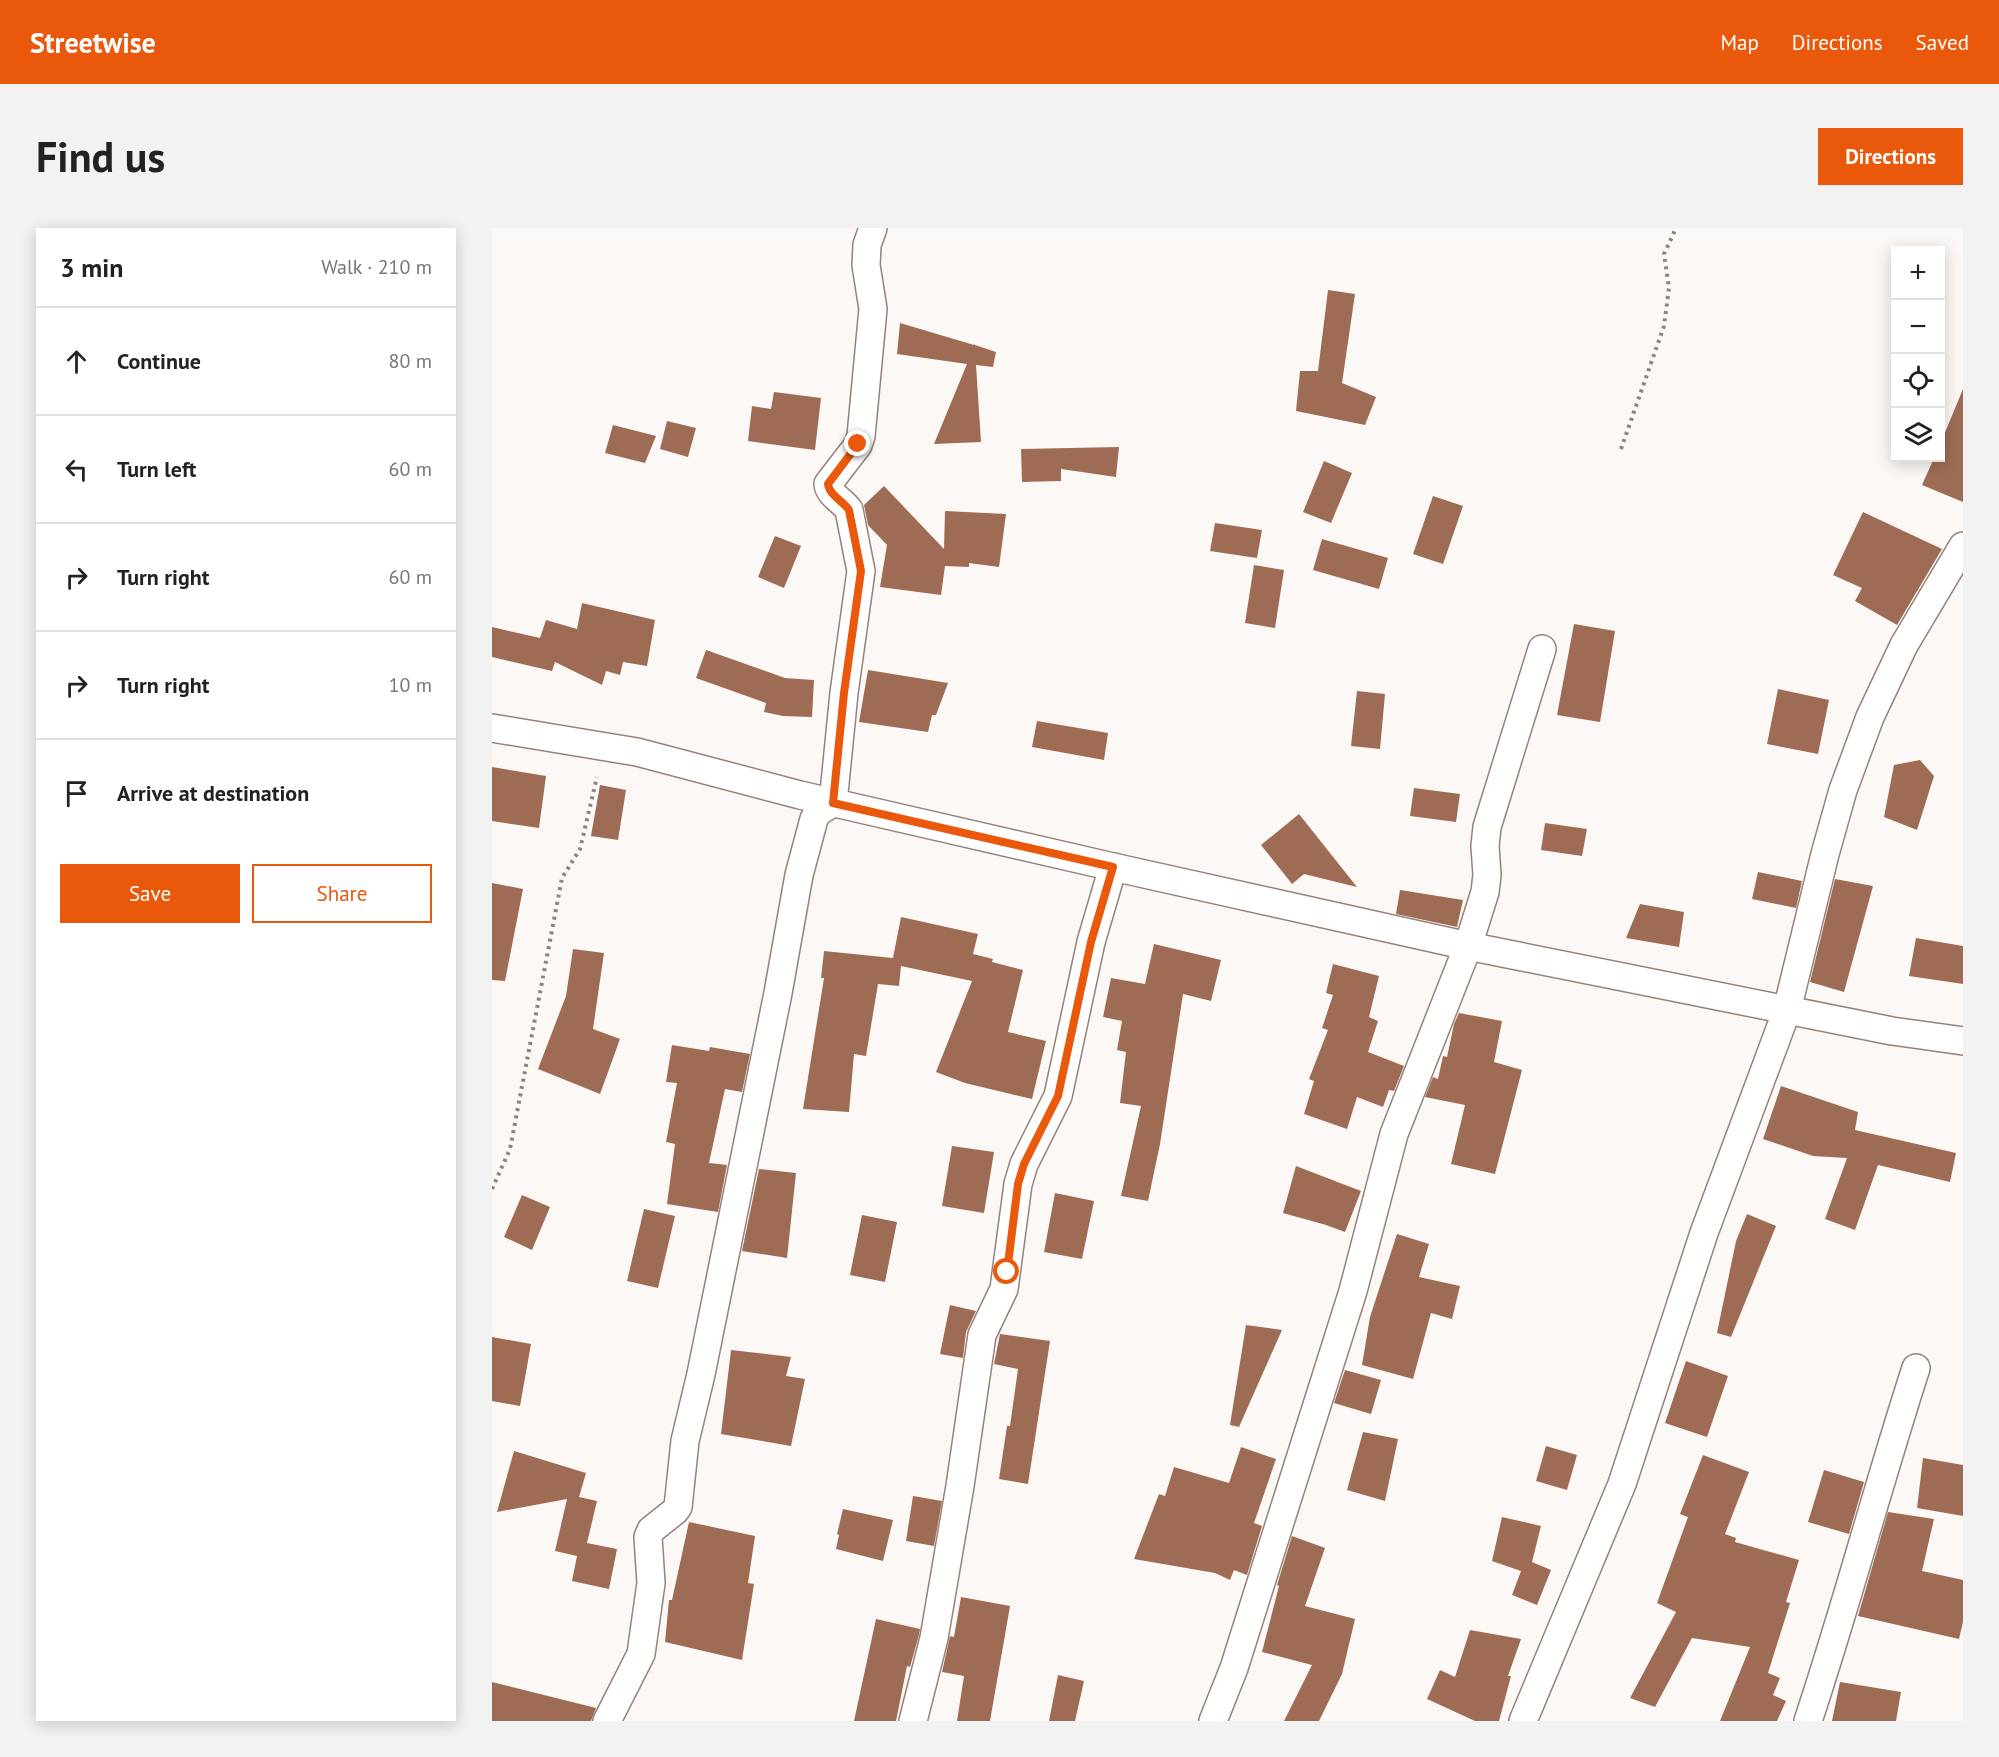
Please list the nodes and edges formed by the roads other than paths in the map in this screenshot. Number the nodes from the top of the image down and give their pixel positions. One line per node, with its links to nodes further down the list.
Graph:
1 (873, 228): 5 (street)
2 (1963, 546): 8 (street)
3 (1542, 648): 7 (street)
4 (492, 728): 5 (street)
5 (833, 803): 6 (street); 11 (street)
6 (1113, 867): 7 (street); 12 (street)
7 (1468, 946): 8 (street); 13 (street)
8 (1787, 1010): 9 (street); 14 (street)
9 (1963, 1041)
10 (1916, 1368): 15 (street)
11 (607, 1721)
12 (912, 1721)
13 (1213, 1721)
14 (1523, 1721)
15 (1808, 1721)

